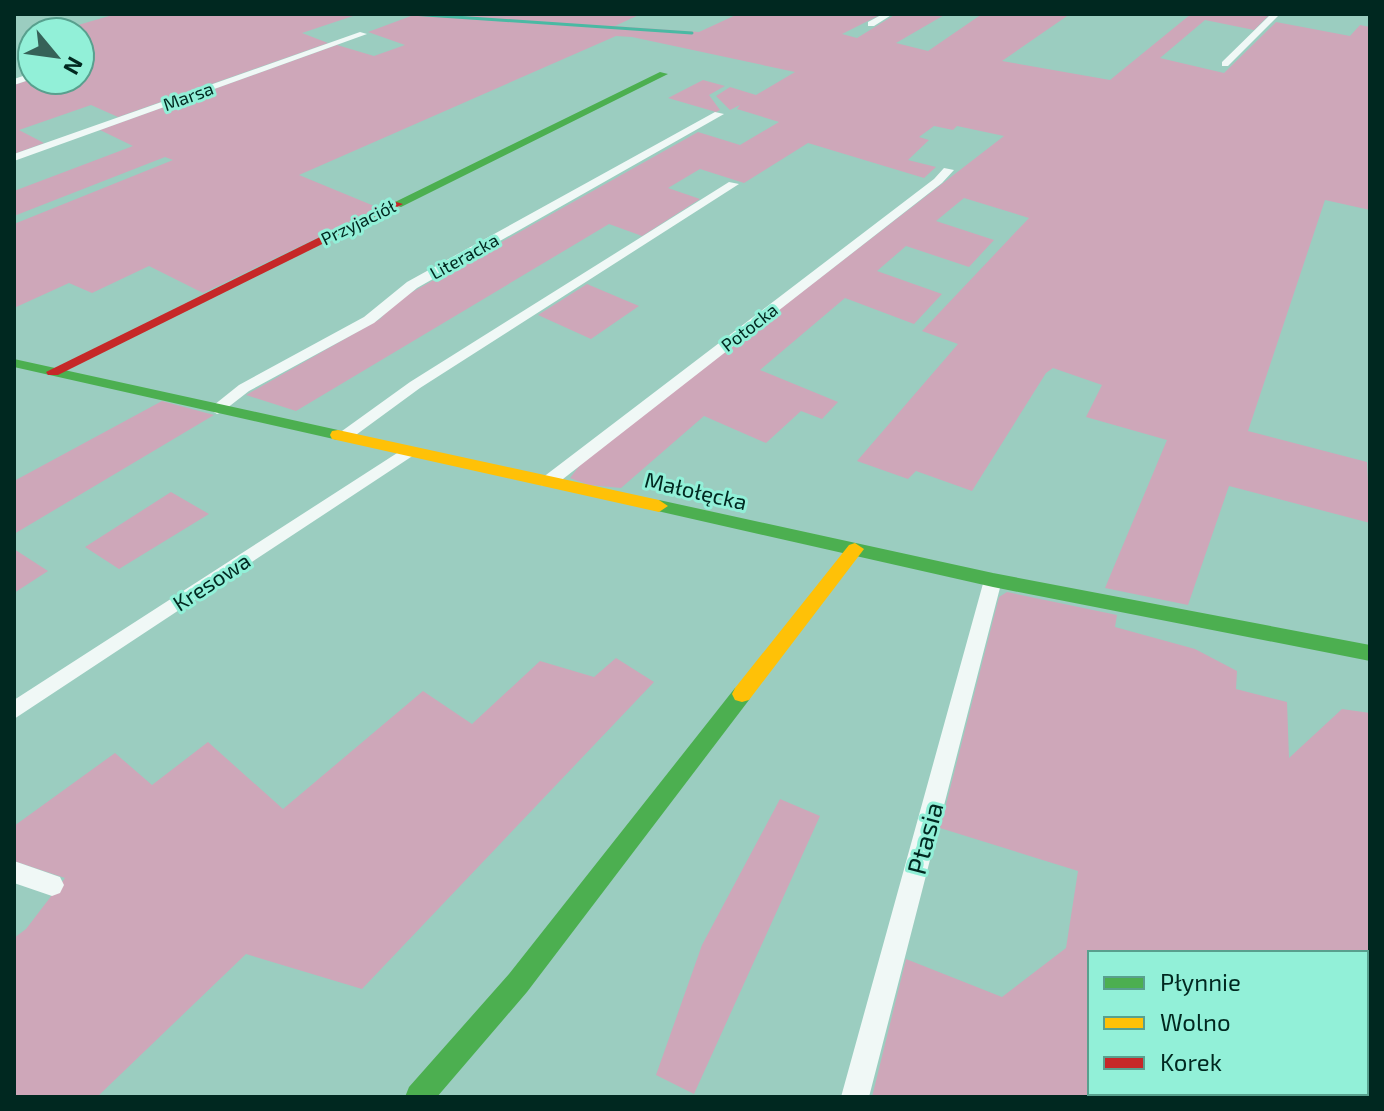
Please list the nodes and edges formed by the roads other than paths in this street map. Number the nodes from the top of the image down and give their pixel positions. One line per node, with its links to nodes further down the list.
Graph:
1 (889, 14): 3 (street)
2 (1276, 14): 5 (street)
3 (871, 24)
4 (363, 34): 8 (street, Marsa)
5 (1225, 64)
6 (663, 74): 12 (street, Przyjaciół)
7 (719, 114): 13 (street, Literacka)
8 (14, 158)
9 (948, 170): 16 (street, Potocka)
10 (733, 184): 14 (street)
11 (14, 363): 12 (street, Małołęcka)
12 (53, 372): 13 (street, Małołęcka)
13 (217, 409): 14 (street, Małołęcka)
14 (343, 436): 15 (street, Małołęcka)
15 (408, 451): 16 (street, Małołęcka); 20 (street, Kresowa)
16 (548, 482): 17 (street, Małołęcka)
17 (855, 549): 18 (street, Małołęcka); 23 (street)
18 (993, 580): 19 (street, Małołęcka); 24 (street, Ptasia)
19 (1370, 653)
20 (14, 711)
21 (14, 872): 22 (street)
22 (52, 885)
23 (419, 1097)
24 (855, 1097)

